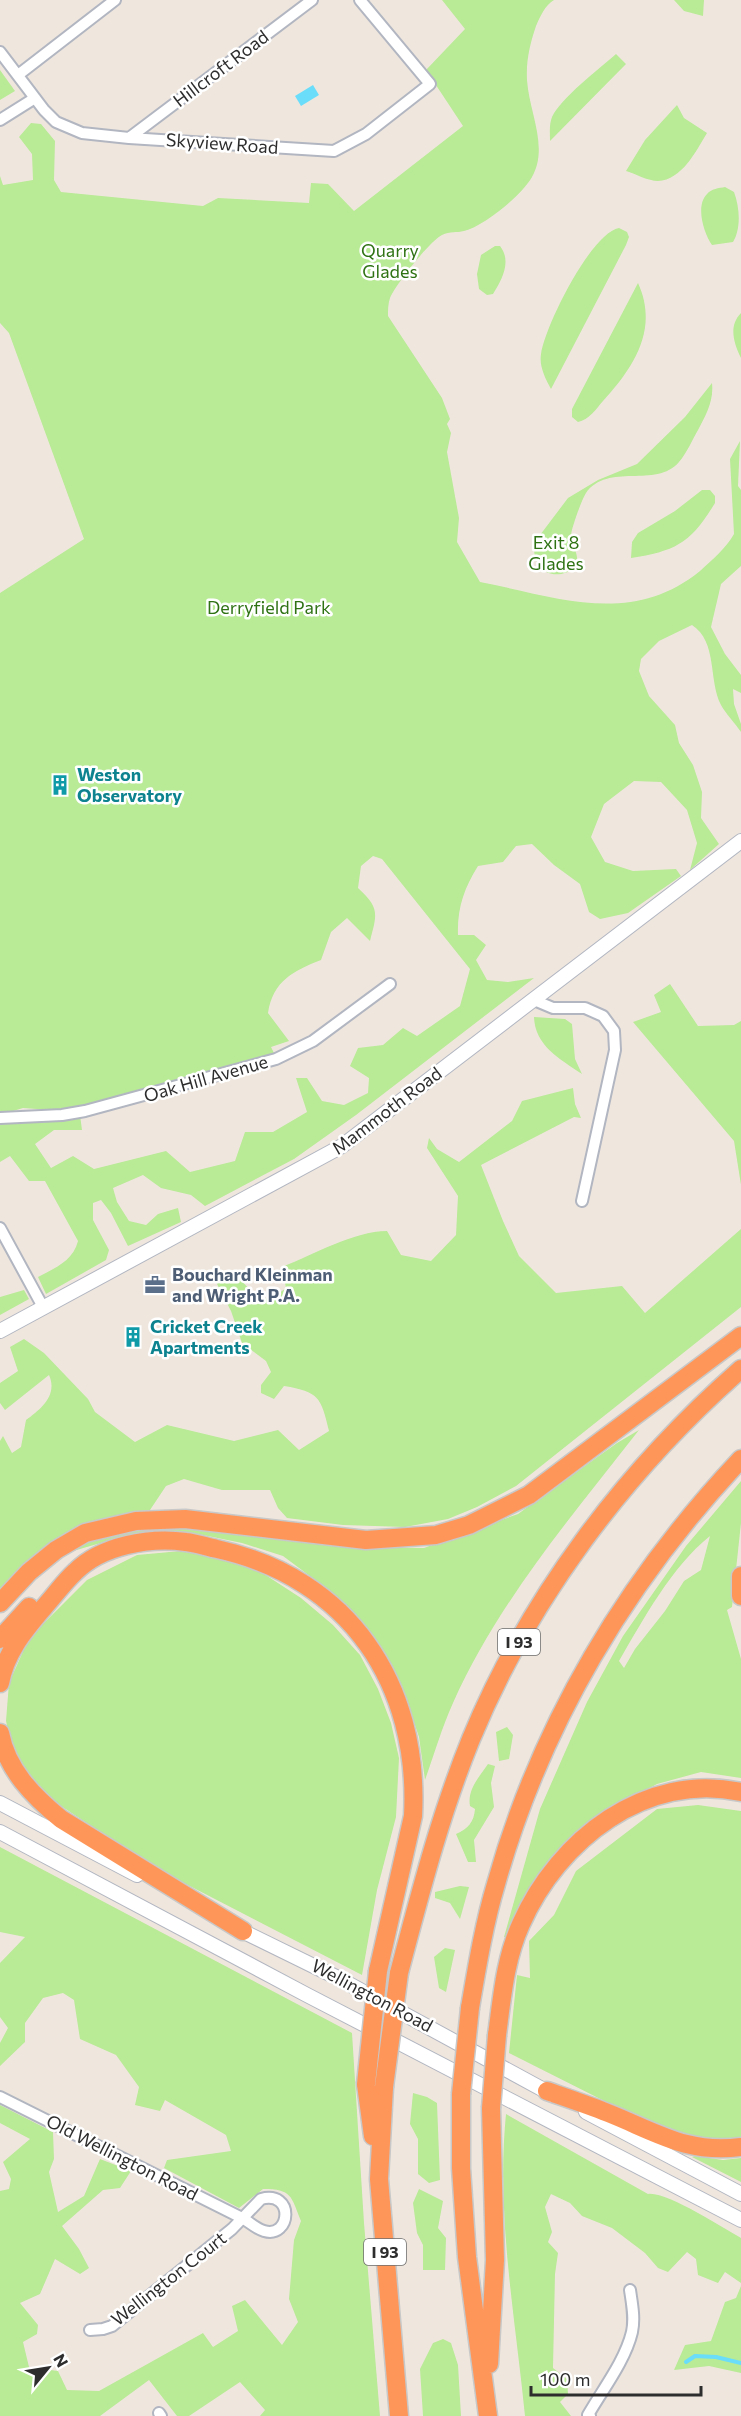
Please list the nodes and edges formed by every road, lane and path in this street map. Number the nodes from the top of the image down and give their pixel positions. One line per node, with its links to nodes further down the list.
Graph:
1 (115, 0): 5 (street)
2 (312, 0): 8 (street, Hillcroft Road)
3 (360, 0): 8 (street, Skyview Road)
4 (0, 52): 5 (street, Skyview Road)
5 (18, 75): 6 (street, Skyview Road)
6 (35, 98): 7 (street); 8 (street, Skyview Road)
7 (0, 120)
8 (129, 138)
9 (741, 841): 11 (main road, Mammoth Road)
10 (390, 984): 12 (street, Oak Hill Avenue)
11 (534, 1000): 13 (street); 15 (main road, Mammoth Road)
12 (0, 1118)
13 (582, 1201)
14 (0, 1228): 15 (street)
15 (43, 1307): 16 (main road, Mammoth Road)
16 (0, 1331)
17 (741, 1336): 23 (highway)
18 (741, 1369): 31 (highway, I 93, bridge)
19 (741, 1458): 40 (highway, bridge)
20 (76, 1570): 24 (highway); 25 (highway); 31 (highway, bridge)
21 (741, 1576): 22 (highway)
22 (741, 1596)
23 (0, 1603)
24 (0, 1638)
25 (0, 1683)
26 (0, 1733): 30 (highway)
27 (741, 1792): 40 (highway, bridge)
28 (0, 1803): 30 (main road, Wellington Road)
29 (0, 1832): 37 (main road, Wellington Road)
30 (243, 1931): 32 (main road, Wellington Road)
31 (375, 2086): 41 (highway, I 93)
32 (547, 2091): 34 (highway); 35 (main road, Wellington Road)
33 (0, 2097): 36 (street, Old Wellington Road)
34 (741, 2147)
35 (741, 2194)
36 (244, 2219): 39 (street, Wellington Court)
37 (741, 2220)
38 (630, 2290): 42 (street)
39 (90, 2330)
40 (488, 2412)
41 (399, 2416)
42 (589, 2416)

